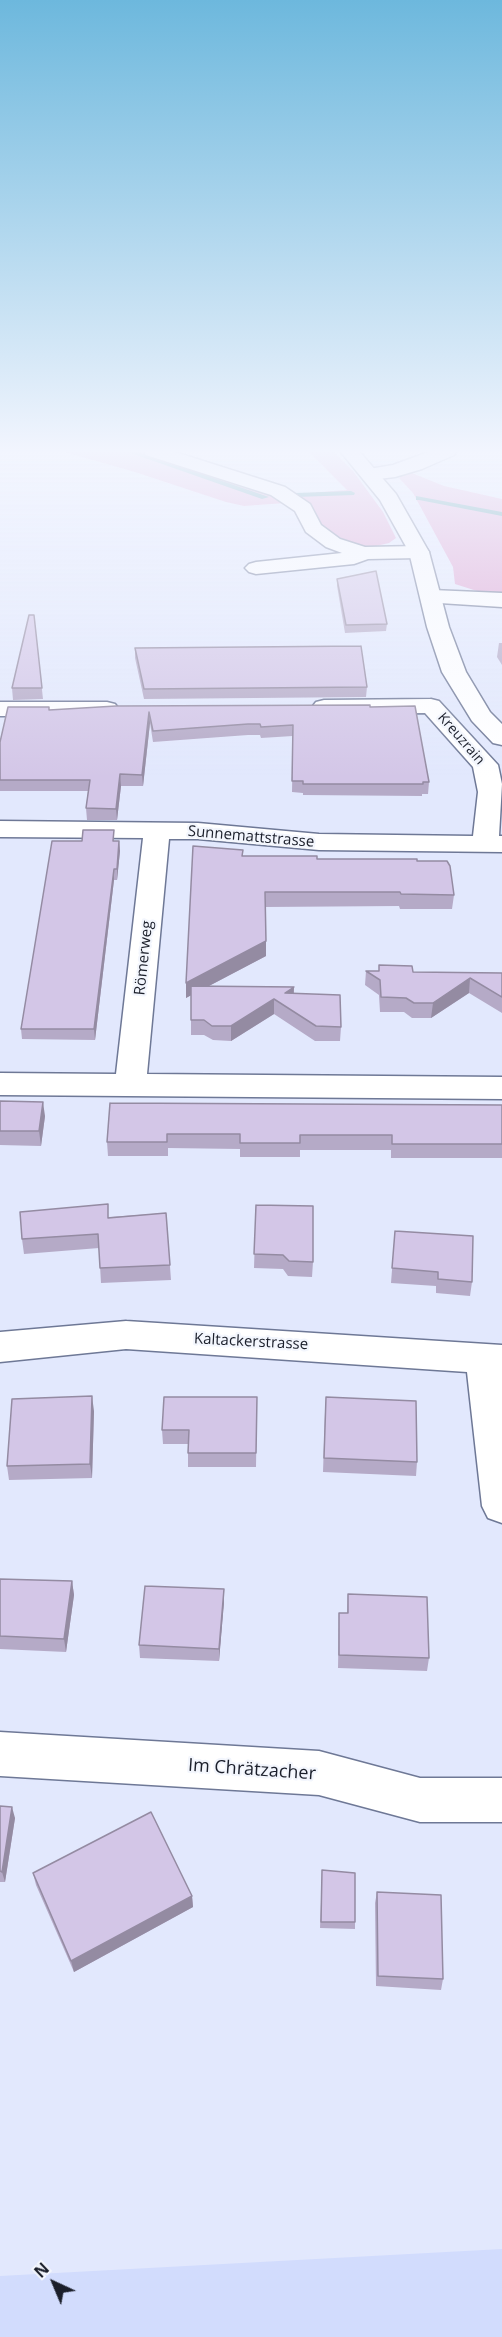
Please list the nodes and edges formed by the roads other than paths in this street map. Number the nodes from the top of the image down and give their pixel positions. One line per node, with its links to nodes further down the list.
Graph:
1 (334, 560): 3 (street)
2 (421, 560): 4 (street)
3 (256, 568)
4 (432, 597): 5 (street); 9 (street)
5 (502, 600)
6 (301, 707): 12 (street, Kreuzrain)
7 (134, 708): 8 (street)
8 (0, 709)
9 (502, 738)
10 (0, 829): 11 (street, Sunnemattstrasse)
11 (157, 831): 12 (street, Sunnemattstrasse); 14 (street, Römerweg)
12 (494, 844)
13 (0, 1084): 14 (street)
14 (130, 1085): 15 (street)
15 (502, 1088)
16 (0, 1347): 17 (street, Kaltackerstrasse)
17 (493, 1359): 18 (street)
18 (502, 1506)
19 (0, 1754): 20 (street, Im Chrätzacher)
20 (502, 1800)

